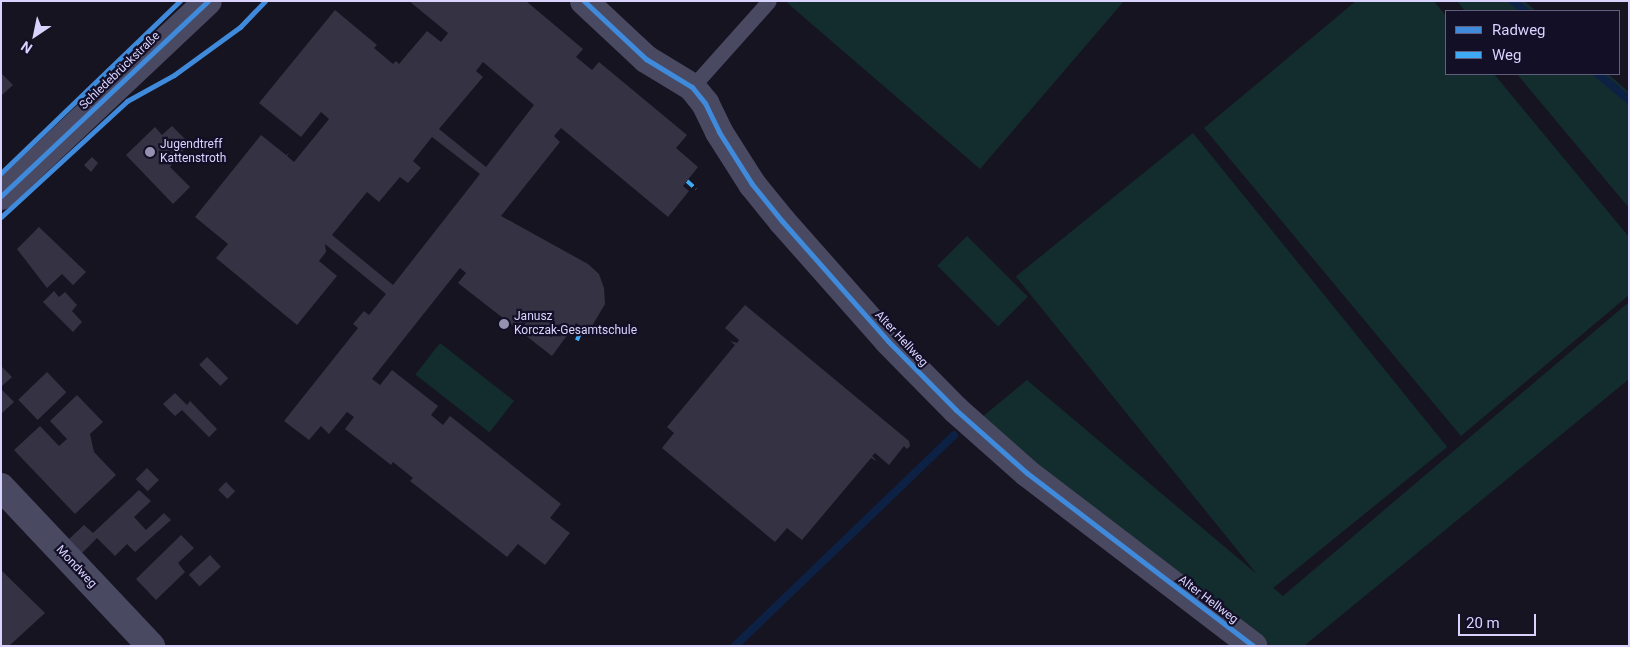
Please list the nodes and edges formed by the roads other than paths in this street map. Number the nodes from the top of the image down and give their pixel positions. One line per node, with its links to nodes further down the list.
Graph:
1 (208, 1): 5 (street, Schledebrückstraße)
2 (584, 1): 4 (street, Alter Hellweg)
3 (769, 1): 4 (lane)
4 (692, 87): 7 (street, Alter Hellweg)
5 (1, 196)
6 (1, 488): 8 (street, Mondweg)
7 (1247, 644)
8 (151, 646)

